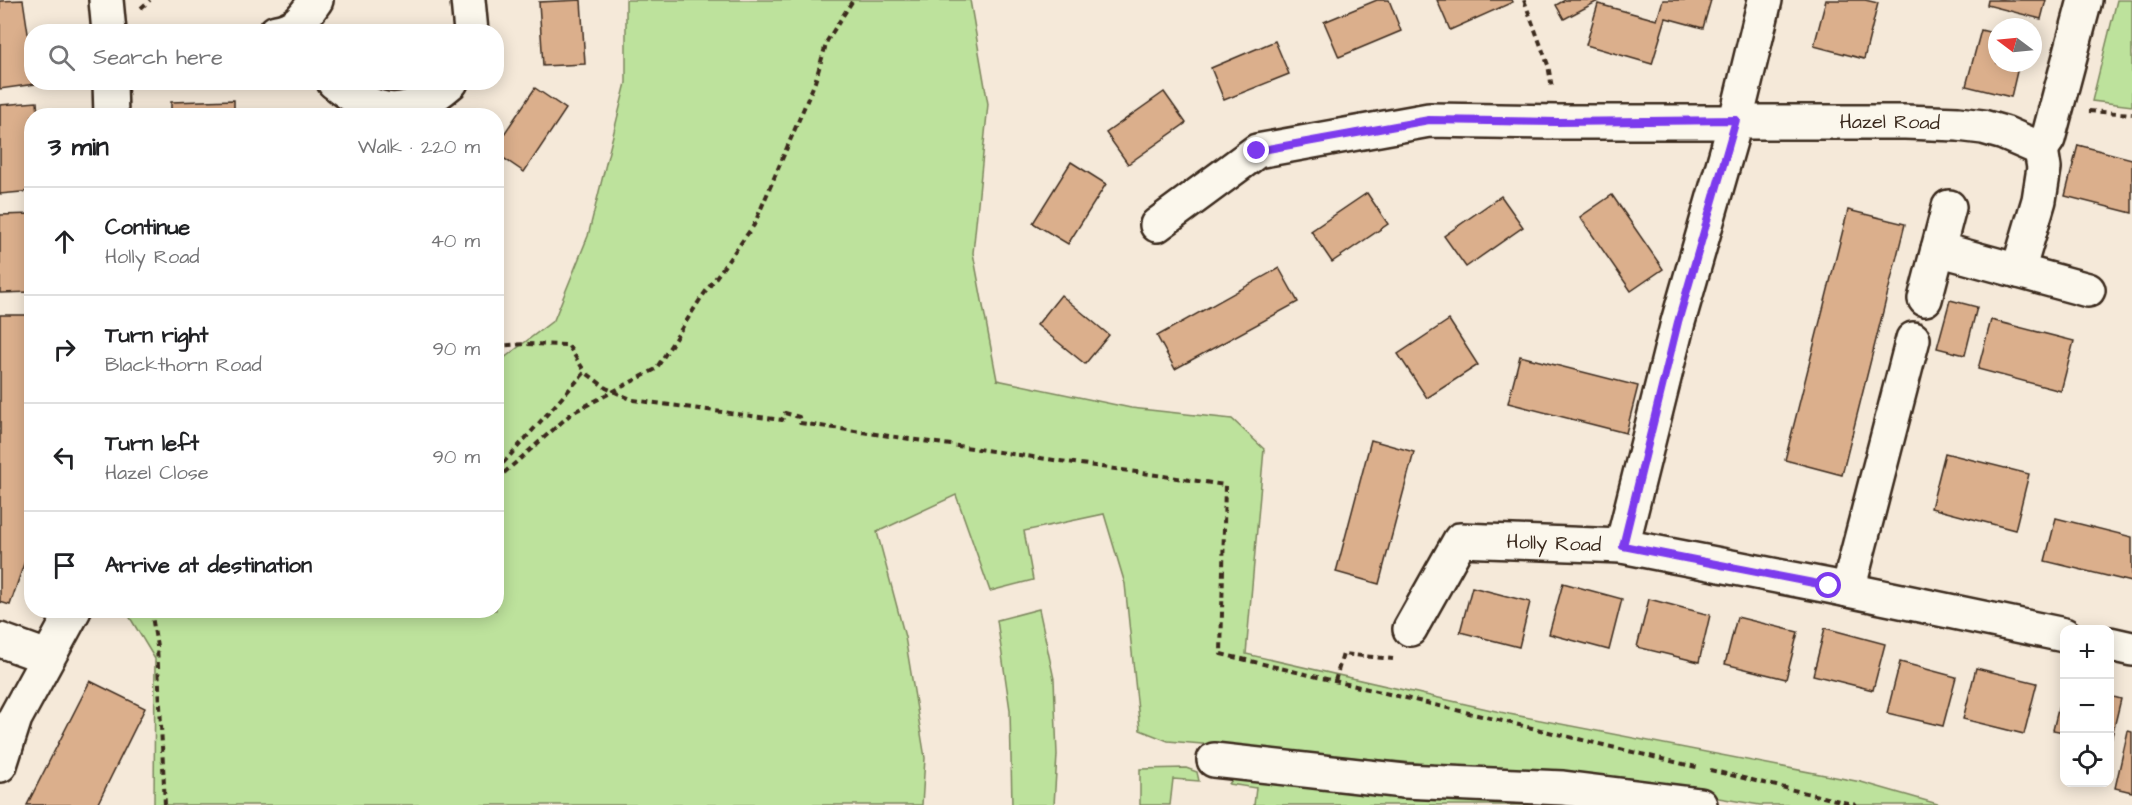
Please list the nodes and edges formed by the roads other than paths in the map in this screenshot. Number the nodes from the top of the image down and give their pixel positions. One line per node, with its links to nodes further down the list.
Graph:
1 (106, 0): 6 (street)
2 (316, 0): 7 (street)
3 (468, 0): 8 (street)
4 (1765, 0): 15 (street)
5 (2085, 0): 16 (street)
6 (109, 24)
7 (294, 24)
8 (470, 24)
9 (110, 90): 12 (street)
10 (344, 90): 13 (street)
11 (442, 90): 14 (street)
12 (111, 108)
13 (379, 108)
14 (410, 108)
15 (1736, 120): 16 (street, Hazel Road); 18 (street, Hazel Road); 24 (street)
16 (2041, 149): 20 (street)
17 (1949, 207): 19 (street)
18 (1156, 225)
19 (1938, 249): 20 (street); 22 (street)
20 (2018, 271): 21 (street)
21 (2088, 290)
22 (1925, 299)
23 (1913, 339): 25 (street)
24 (1623, 546): 25 (street, Holly Road); 27 (street, Holly Road)
25 (1848, 590): 28 (street, Holly Road)
26 (70, 618): 32 (street)
27 (1410, 628)
28 (2060, 634)
29 (0, 640): 32 (street)
30 (2114, 646): 31 (street)
31 (2132, 649)
32 (48, 657): 34 (street)
33 (1214, 760): 35 (street)
34 (0, 765)
35 (1700, 805)

